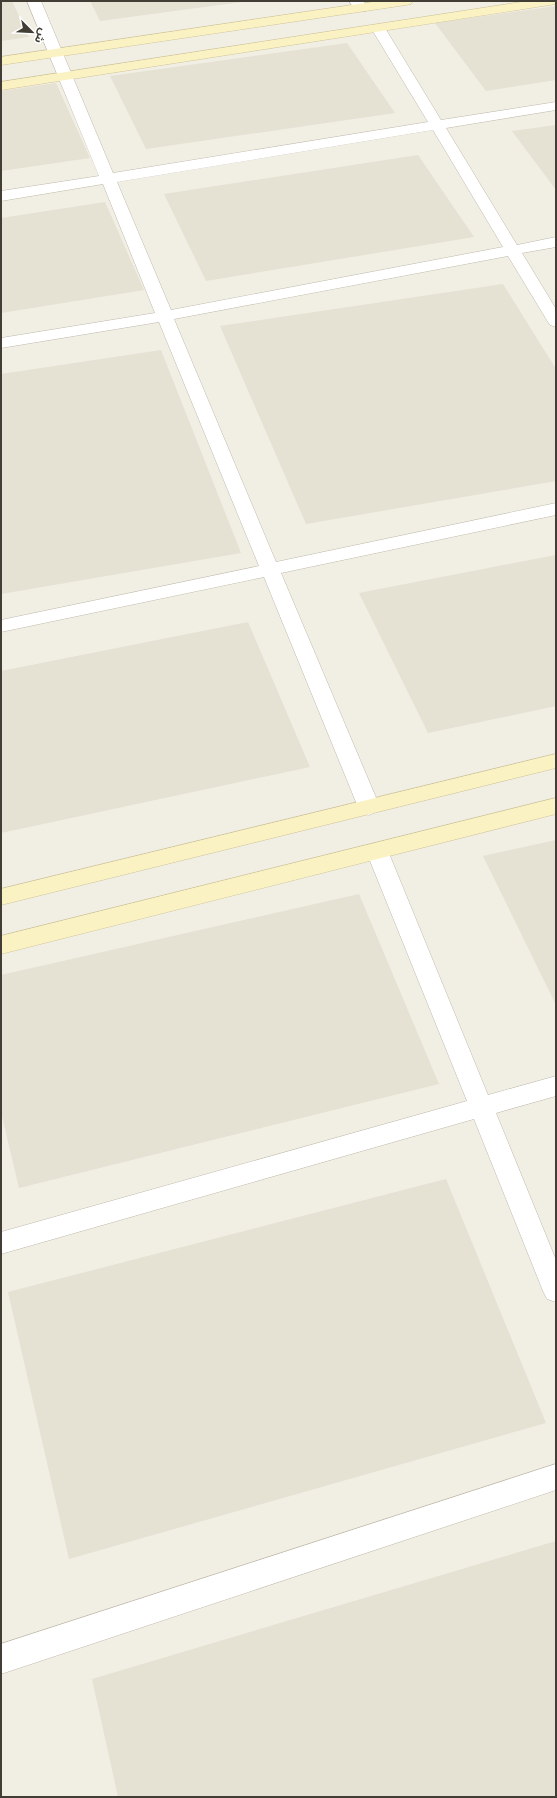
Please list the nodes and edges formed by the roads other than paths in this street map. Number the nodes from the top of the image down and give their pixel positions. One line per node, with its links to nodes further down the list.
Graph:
1 (34, 1): 6 (street)
2 (406, 1): 4 (main road)
3 (554, 1): 5 (main road)
4 (359, 4): 6 (main road)
5 (378, 28): 8 (main road); 11 (street)
6 (55, 53): 7 (main road); 8 (street)
7 (1, 61)
8 (65, 76): 9 (main road); 12 (street)
9 (1, 86)
10 (556, 106): 11 (street)
11 (437, 125): 12 (street); 15 (street)
12 (108, 178): 13 (street); 16 (street)
13 (1, 196)
14 (556, 242): 15 (street)
15 (512, 250): 16 (street); 17 (street)
16 (165, 316): 18 (street); 20 (street)
17 (556, 322)
18 (1, 343)
19 (556, 509): 20 (street)
20 (271, 570): 21 (street); 24 (street)
21 (1, 626)
22 (556, 762): 24 (main road)
23 (556, 806): 25 (main road)
24 (369, 807): 26 (main road)
25 (377, 851): 27 (main road); 29 (street)
26 (1, 896)
27 (1, 945)
28 (556, 1086): 29 (street)
29 (481, 1107): 30 (street); 31 (street)
30 (1, 1243)
31 (556, 1291)
32 (556, 1477): 33 (street)
33 (1, 1659)

